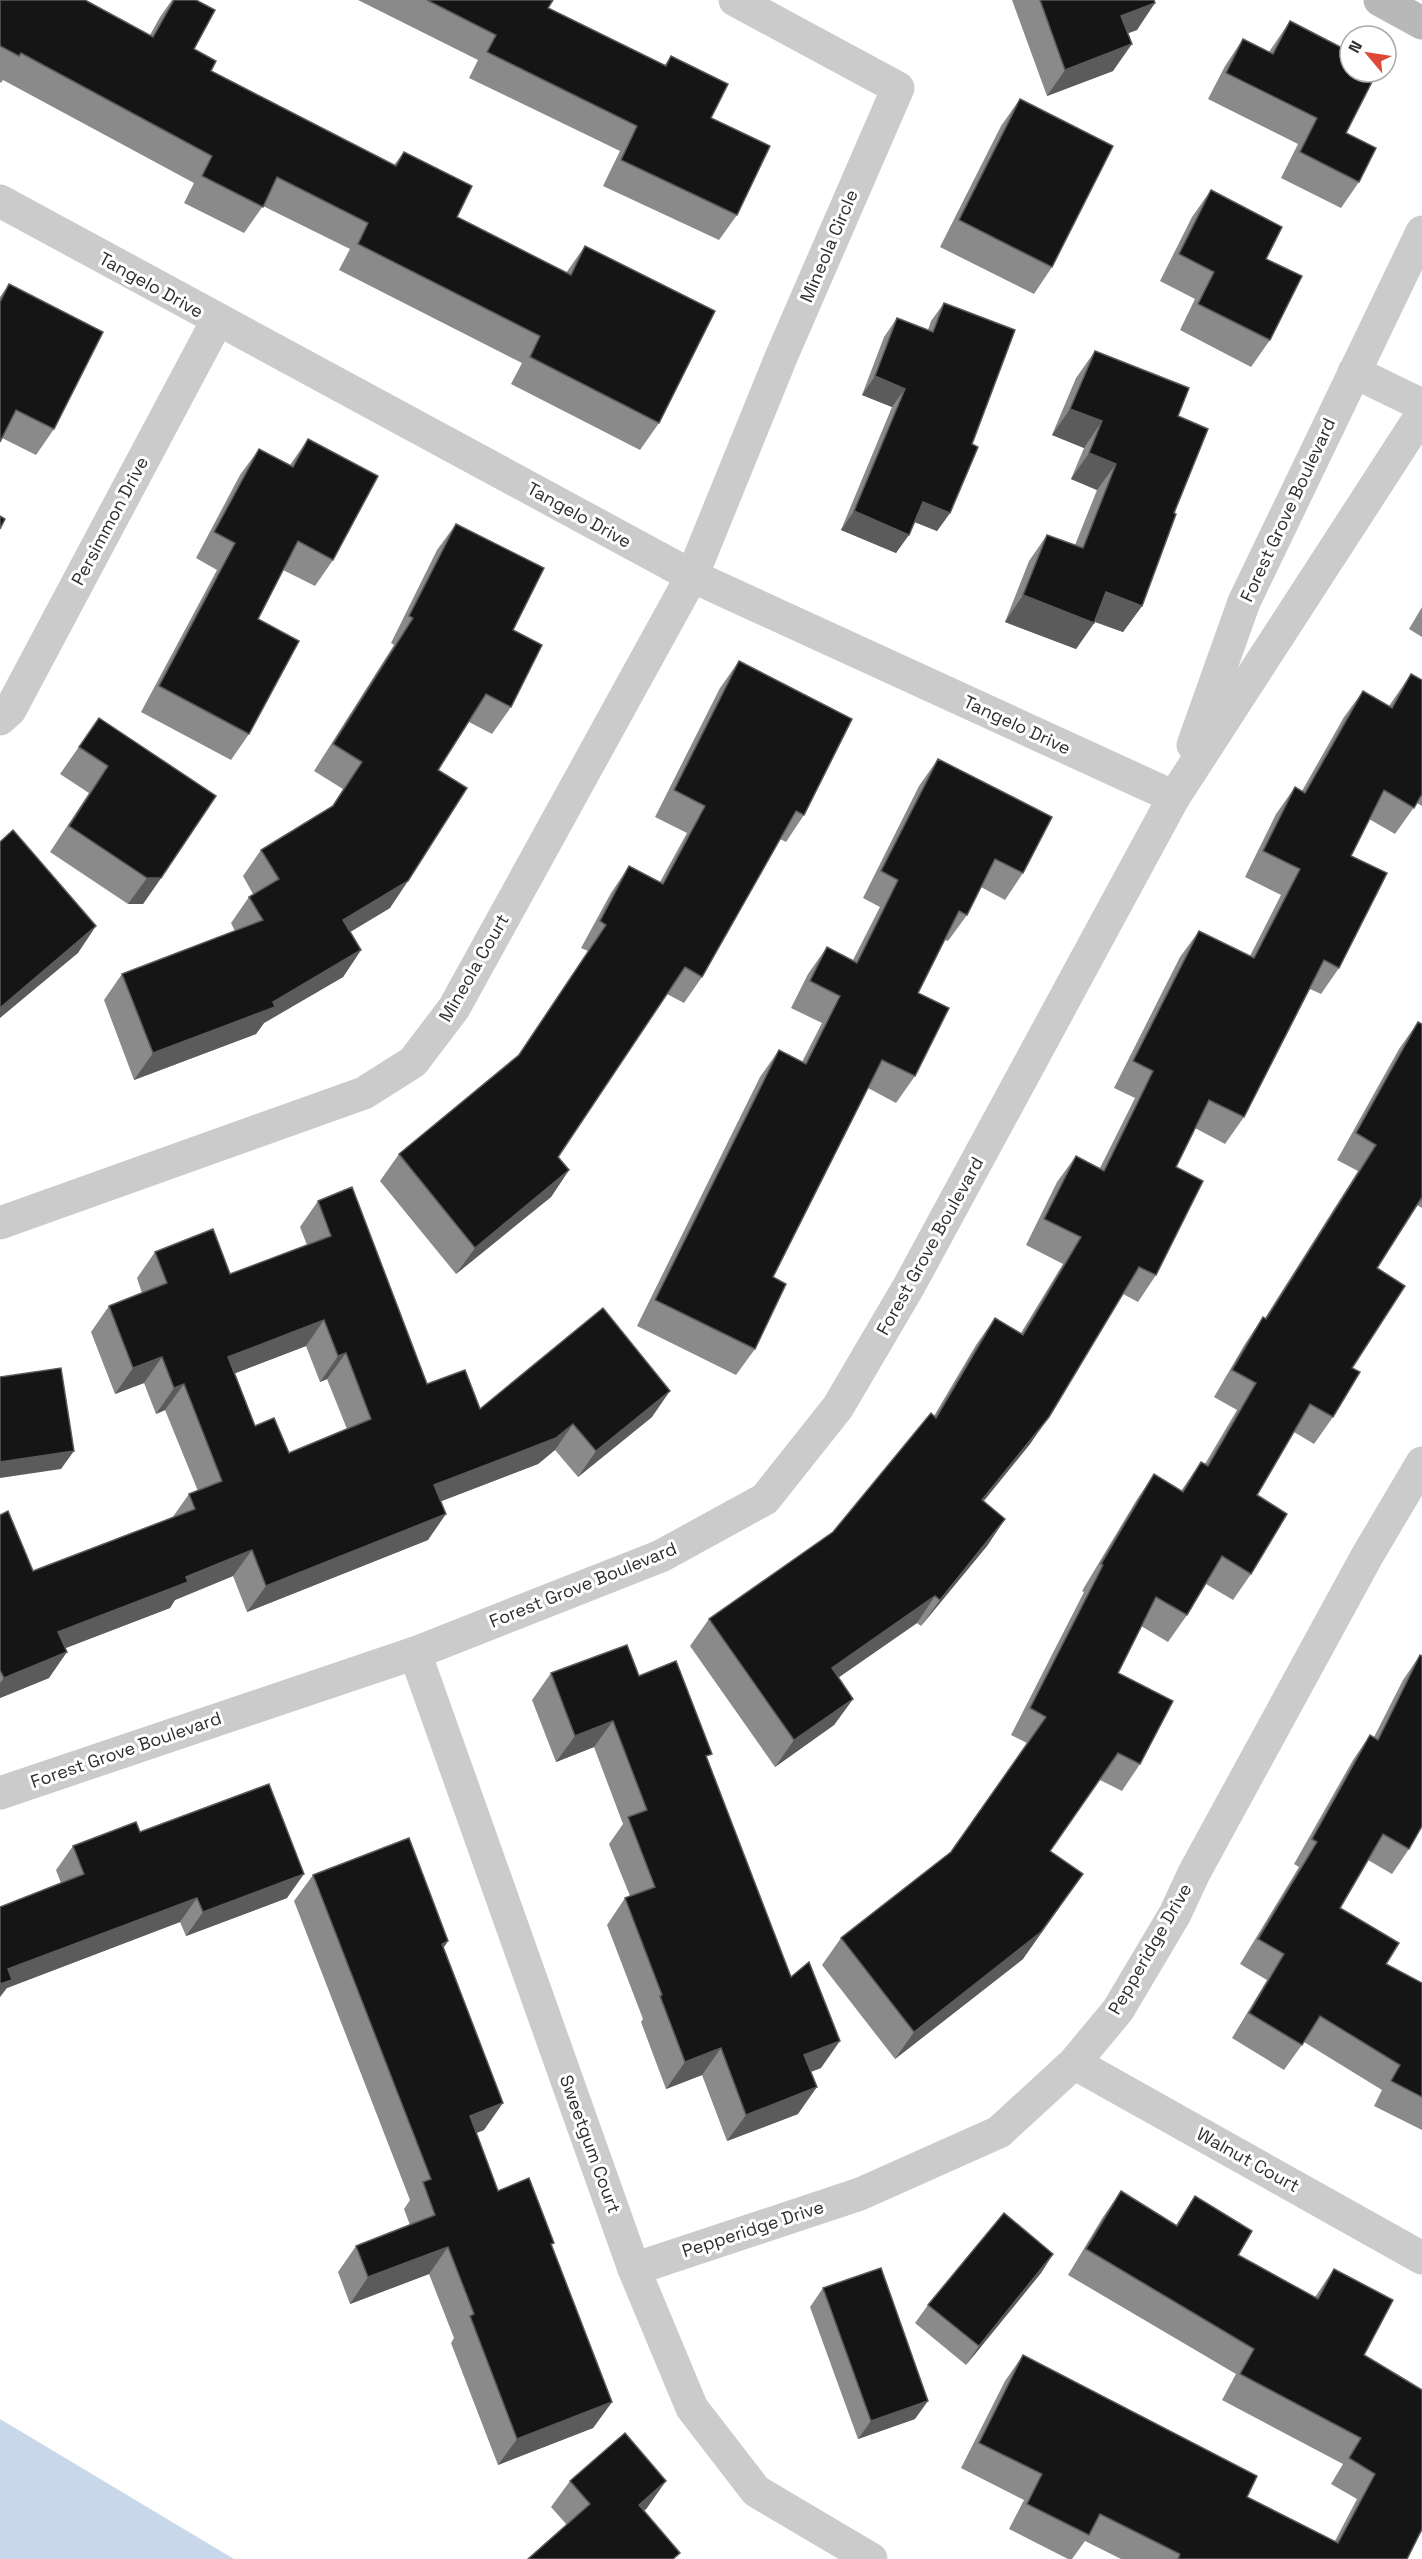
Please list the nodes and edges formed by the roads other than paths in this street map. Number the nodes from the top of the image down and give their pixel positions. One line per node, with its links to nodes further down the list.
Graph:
1 (735, 0): 10 (street, Mineola Circle)
2 (1380, 0): 3 (main road)
3 (1422, 23)
4 (0, 201): 6 (street, Tangelo Drive)
5 (1422, 232): 7 (street, Forest Grove Boulevard)
6 (217, 321): 10 (street, Tangelo Drive); 11 (street, Persimmon Drive)
7 (1354, 372): 8 (street); 12 (street, Forest Grove Boulevard)
8 (1422, 405)
9 (1422, 414): 12 (street, Forest Grove Boulevard)
10 (692, 576): 12 (street, Tangelo Drive); 13 (street, Mineola Court)
11 (0, 719)
12 (1174, 797): 15 (street, Forest Grove Boulevard)
13 (0, 1223)
14 (1422, 1463): 17 (street, Pepperidge Drive)
15 (415, 1653): 16 (street, Forest Grove Boulevard); 19 (street, Sweetgum Court)
16 (0, 1793)
17 (1074, 2063): 18 (street, Walnut Court); 19 (street, Pepperidge Drive)
18 (1422, 2258)
19 (634, 2269): 20 (street, Sweetgum Court)
20 (871, 2559)

